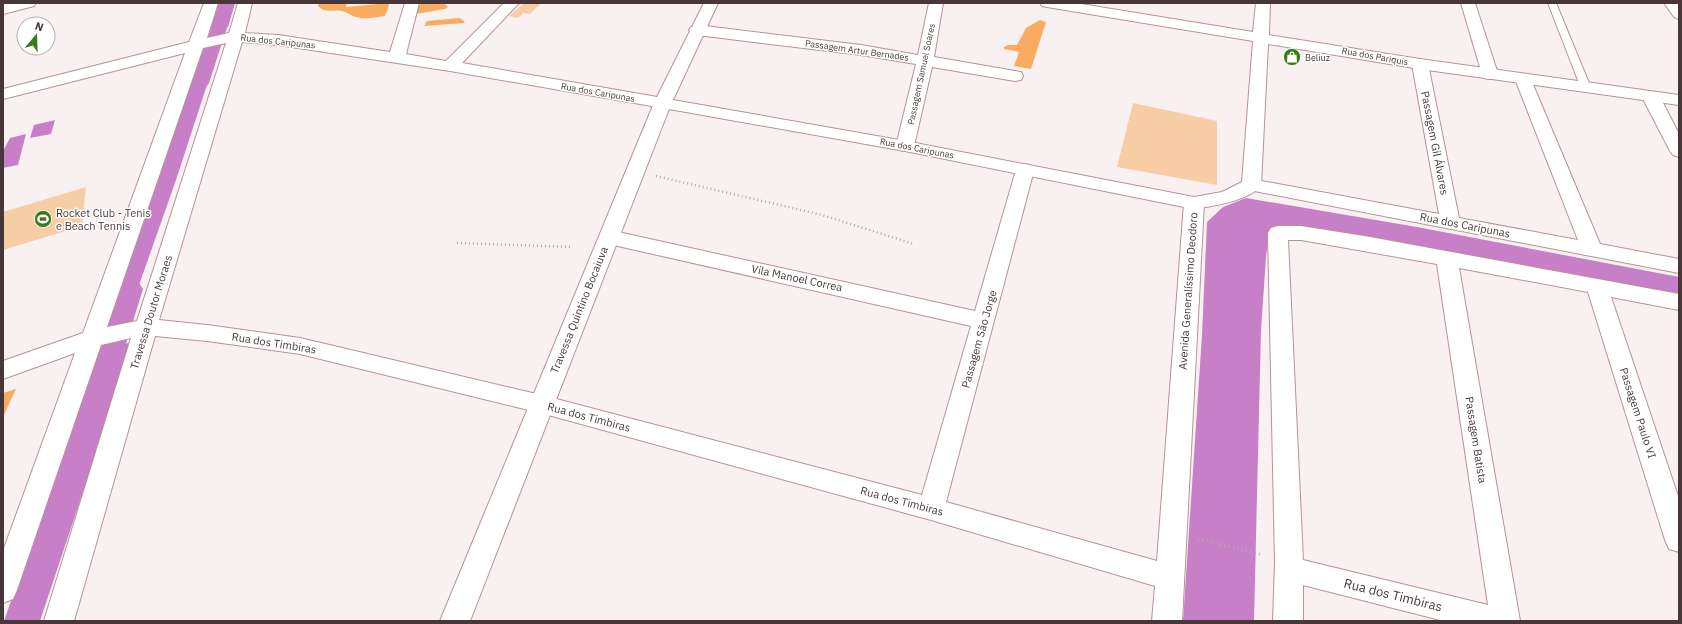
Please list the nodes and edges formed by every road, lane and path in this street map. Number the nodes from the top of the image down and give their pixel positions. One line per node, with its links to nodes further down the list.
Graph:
1 (29, 3): 13 (street)
2 (211, 3): 18 (street)
3 (245, 3): 16 (street, Travessa Doutor Moraes)
4 (412, 3): 19 (street)
5 (512, 3): 22 (street)
6 (711, 3): 15 (street, Travessa Quintino Bocaiuva)
7 (936, 3): 20 (street, Passagem Samuel Soares)
8 (1047, 3): 17 (street, Rua dos Pariquis)
9 (1263, 3): 17 (street)
10 (1468, 3): 23 (street)
11 (1552, 3): 26 (lane)
12 (1671, 3): 14 (street)
13 (3, 9)
14 (1679, 14)
15 (697, 30): 20 (street, Passagem Artur Bernades); 30 (street, Travessa Quintino Bocaiuva)
16 (236, 37): 18 (street, Rua dos Caripunas); 19 (street, Rua dos Caripunas); 48 (street, Travessa Doutor Moraes)
17 (1259, 37): 21 (street, Rua dos Pariquis); 35 (street)
18 (195, 46): 27 (street, Rua dos Caripunas); 49 (street)
19 (397, 57): 22 (street, Rua dos Caripunas)
20 (925, 60): 24 (street, Passagem Artur Bernades); 31 (street, Passagem Samuel Soares)
21 (1420, 64): 23 (street, Rua dos Pariquis); 37 (street, Passagem Gil Álvares)
22 (450, 66): 30 (street, Rua dos Caripunas)
23 (1490, 74): 25 (street, Rua dos Pariquis)
24 (1015, 76)
25 (1523, 79): 26 (street, Rua dos Pariquis); 42 (street)
26 (1586, 88): 28 (street, Rua dos Pariquis)
27 (3, 94)
28 (1651, 97): 29 (street, Rua dos Pariquis); 32 (street)
29 (1679, 100)
30 (663, 103): 31 (street, Rua dos Caripunas); 34 (street, Travessa Quintino Bocaiuva)
31 (905, 146): 33 (street, Rua dos Caripunas)
32 (1679, 151)
33 (1025, 170): 36 (street, Rua dos Caripunas); 47 (street, Passagem São Jorge)
34 (636, 171): 38 (street, Travessa Quintino Bocaiuva); 40 (path)
35 (1251, 185): 36 (street, Avenida Generalíssimo Deodoro); 37 (street, Rua dos Caripunas)
36 (1194, 203): 53 (street, Avenida Generalíssimo Deodoro)
37 (1450, 222): 42 (street, Rua dos Caripunas)
38 (609, 237): 47 (street, Vila Manoel Correa); 51 (street, Travessa Quintino Bocaiuva)
39 (457, 243): 41 (path)
40 (914, 244)
41 (573, 247)
42 (1592, 249): 44 (street, Rua dos Caripunas)
43 (1447, 258): 45 (street); 55 (street); 63 (street, Passagem Batista)
44 (1679, 266)
45 (1597, 286): 46 (street); 54 (street, Passagem Paulo VI)
46 (1679, 302)
47 (984, 321): 52 (street, Passagem São Jorge)
48 (146, 327): 49 (street, Rua dos Timbiras); 51 (street, Rua dos Timbiras); 58 (street, Travessa Doutor Moraes)
49 (91, 339): 50 (street, Rua dos Timbiras); 57 (street)
50 (3, 370)
51 (540, 404): 52 (street, Rua dos Timbiras); 59 (street, Travessa Quintino Bocaiuva)
52 (931, 509): 56 (street, Rua dos Timbiras)
53 (1173, 533): 55 (path); 56 (street, Avenida Generalíssimo Deodoro)
54 (1679, 540)
55 (1288, 565): 61 (street); 62 (street, Rua dos Timbiras)
56 (1170, 578): 60 (street, Avenida Generalíssimo Deodoro)
57 (3, 590)
58 (59, 621)
59 (455, 621)
60 (1166, 621)
61 (1288, 621)
62 (1498, 621)
63 (1505, 621)

